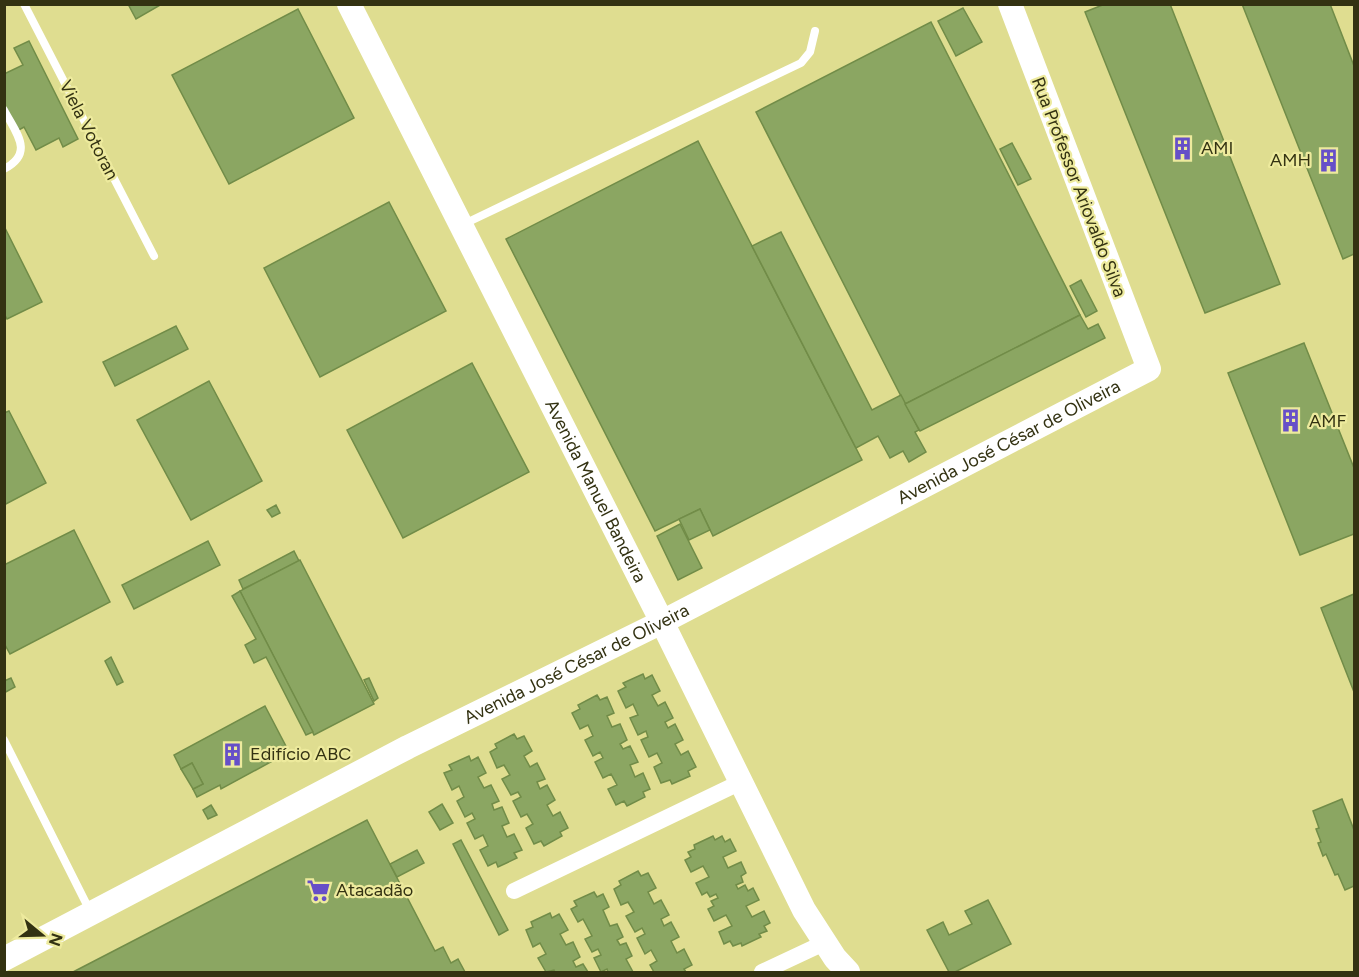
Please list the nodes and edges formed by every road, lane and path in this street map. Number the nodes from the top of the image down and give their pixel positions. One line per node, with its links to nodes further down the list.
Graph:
1 (24, 4): 8 (lane, Viela Votoran)
2 (348, 4): 7 (street, Avenida Manuel Bandeira)
3 (1010, 4): 9 (street, Rua Professor Ariovaldo Silva)
4 (815, 31): 7 (lane)
5 (4, 110): 6 (lane)
6 (4, 169)
7 (461, 226): 10 (street, Avenida Manuel Bandeira)
8 (154, 256)
9 (1149, 369): 10 (street, Avenida José César de Oliveira)
10 (662, 622): 12 (street, Avenida Manuel Bandeira); 14 (street, Avenida José César de Oliveira)
11 (4, 740): 14 (lane)
12 (741, 782): 13 (street); 15 (street, Avenida Manuel Bandeira)
13 (514, 891)
14 (91, 914): 16 (street, Avenida José César de Oliveira)
15 (824, 943): 17 (street); 18 (street, Avenida Manuel Bandeira)
16 (4, 959)
17 (762, 972)
18 (848, 972)

